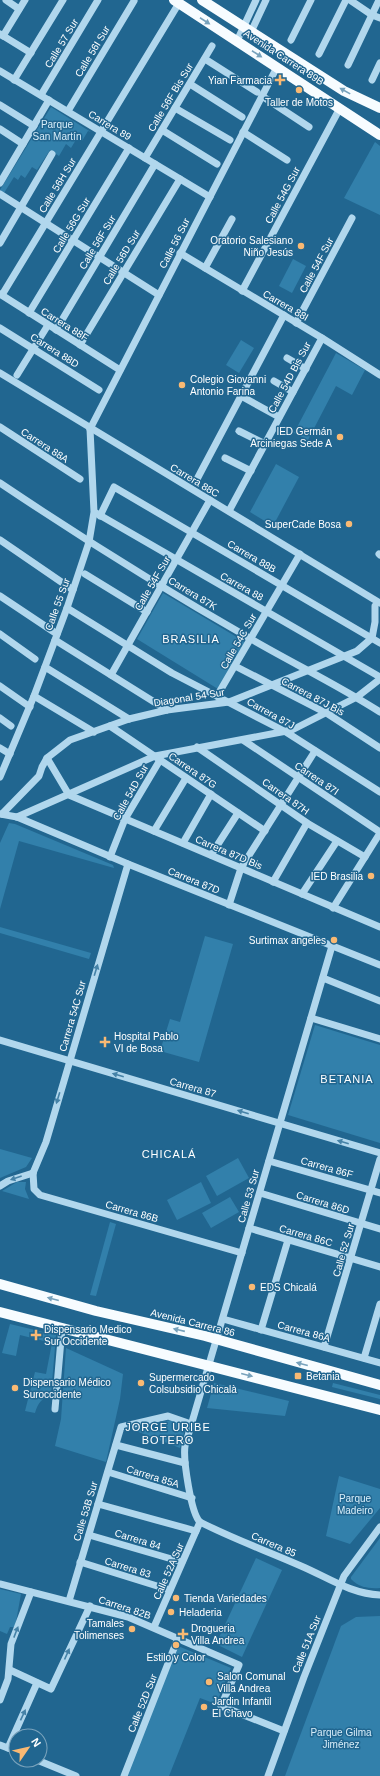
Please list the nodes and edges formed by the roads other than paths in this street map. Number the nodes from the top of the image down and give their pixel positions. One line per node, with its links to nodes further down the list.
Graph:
1 (6, 0): 14 (street)
2 (25, 0): 14 (street)
3 (64, 0): 22 (street)
4 (98, 0): 33 (street, Calle 57 Sur)
5 (202, 0): 17 (main road, Avenida Carrera 89B)
6 (256, 0): 17 (street)
7 (266, 0): 17 (street)
8 (311, 0): 19 (street)
9 (346, 0): 23 (street)
10 (350, 0): 15 (street)
11 (380, 0): 15 (street)
12 (134, 1): 39 (street, Calle 56I Sur)
13 (177, 2): 20 (main road, Avenida Carrera 89B, one-way to 20); 45 (street, Calle 56H Sur)
14 (19, 9): 18 (street)
15 (372, 15): 16 (street); 26 (street)
16 (380, 18)
17 (247, 30): 20 (street); 38 (main road, Avenida Carrera 89B, one-way to 17)
18 (1, 35): 22 (street)
19 (291, 40)
20 (237, 41): 27 (main road, Avenida Carrera 89B, one-way to 27)
21 (212, 46): 24 (street, Calle 56F Bis Sur)
22 (31, 53): 29 (street)
23 (319, 54)
24 (205, 59): 31 (street, Calle 56F Bis Sur); 32 (street)
25 (380, 63): 30 (street)
26 (348, 65)
27 (277, 67): 32 (street, Calle 56 Sur); 37 (main road, Avenida Carrera 89B)
28 (0, 72): 29 (street, Carrera 89)
29 (14, 80): 33 (street, Carrera 89)
30 (372, 80)
31 (190, 84): 36 (street, Calle 56F Bis Sur); 40 (street)
32 (259, 94): 42 (street); 46 (street, Calle 56 Sur)
33 (41, 96): 34 (street, Carrera 89)
34 (49, 100): 39 (street, Carrera 89); 41 (street)
35 (0, 105): 41 (street)
36 (175, 108): 44 (street, Calle 56F Bis Sur); 48 (street)
37 (340, 108): 47 (main road, Avenida Carrera 89B); 70 (street, Calle 54G Sur)
38 (380, 108)
39 (68, 111): 45 (street, Carrera 89)
40 (242, 117)
41 (34, 126): 49 (street)
42 (309, 127)
43 (0, 129): 49 (street)
44 (162, 130): 52 (street, Calle 56F Bis Sur); 55 (street)
45 (101, 131): 50 (street, Carrera 89); 63 (street, Calle 56H Sur)
46 (243, 132): 53 (street); 59 (street, Calle 56 Sur)
47 (380, 135)
48 (230, 140)
49 (23, 144): 57 (street)
50 (129, 148): 52 (street, Carrera 89); 64 (street, Calle 56G Sur)
51 (52, 154): 60 (street)
52 (145, 158): 54 (street, Carrera 89)
53 (287, 160)
54 (155, 164): 56 (street, Carrera 89); 67 (street, Calle 56F Sur)
55 (217, 164)
56 (180, 179): 59 (street, Carrera 89); 69 (street, Calle 56D Sur)
57 (0, 183)
58 (0, 194): 60 (street)
59 (210, 197): 66 (street, Calle 56 Sur)
60 (21, 207): 63 (street); 65 (street)
61 (352, 218): 75 (street, Calle 54F Sur)
62 (232, 219): 68 (street)
63 (46, 223): 64 (street); 71 (street, Calle 56H Sur)
64 (73, 240): 67 (street); 73 (street, Calle 56G Sur)
65 (0, 243)
66 (180, 253): 68 (street, Carrera 88I); 72 (street, Calle 56 Sur)
67 (100, 257): 69 (street); 78 (street, Calle 56F Sur)
68 (205, 268): 70 (street, Carrera 88I)
69 (124, 272): 72 (street); 80 (street, Calle 56D Sur)
70 (242, 291): 74 (street, Carrera 88I)
71 (1, 295): 73 (street, Carrera 88F)
72 (159, 295): 84 (street, Calle 56 Sur)
73 (29, 313): 76 (street, Carrera 88F)
74 (284, 315): 75 (street, Carrera 88I); 91 (street)
75 (296, 322): 79 (street, Carrera 88I)
76 (48, 325): 78 (street, Carrera 88F); 81 (street)
77 (0, 328): 81 (street, Carrera 88D)
78 (56, 330): 80 (street, Carrera 88F)
79 (322, 338): 83 (street, Calle 54D Bis Sur); 87 (street, Carrera 88I)
80 (80, 345): 84 (street, Carrera 88F)
81 (33, 349): 86 (street); 89 (street, Carrera 88D)
82 (287, 358): 83 (street)
83 (306, 368): 90 (street, Calle 54D Bis Sur)
84 (120, 370): 93 (street, Calle 56 Sur)
85 (0, 373): 93 (street, Carrera 88C)
86 (17, 375)
87 (380, 375)
88 (274, 381): 90 (street)
89 (99, 390)
90 (293, 392): 92 (street, Calle 54D Bis Sur)
91 (241, 396): 92 (street); 100 (street)
92 (279, 417): 96 (street, Calle 54D Bis Sur)
93 (90, 429): 102 (street, Carrera 88C); 104 (street, Calle 55 Sur)
94 (1, 430): 99 (street, Carrera 88A)
95 (239, 431): 96 (street)
96 (265, 444): 98 (street, Calle 54D Bis Sur)
97 (225, 458): 98 (street)
98 (251, 471): 103 (street, Calle 54D Bis Sur)
99 (80, 479)
100 (196, 481)
101 (0, 483): 107 (street, Carrera 87K)
102 (210, 500): 103 (street, Carrera 88C); 105 (street, Calle 54F Sur)
103 (229, 511): 108 (street, Carrera 88C)
104 (97, 514): 105 (street, Carrera 88B); 107 (street, Calle 55 Sur); 109 (street, Carrera 88)
105 (192, 532): 109 (street, Calle 54F Sur); 111 (street, Carrera 88B)
106 (0, 540): 113 (street)
107 (89, 542): 112 (street, Carrera 87K); 113 (street, Calle 55 Sur)
108 (300, 554): 111 (street, Calle 54C Sur); 115 (street, Carrera 88C)
109 (176, 560): 112 (street, Calle 54F Sur); 117 (street, Carrera 88)
110 (85, 574): 118 (street)
111 (282, 585): 117 (street, Calle 54C Sur); 121 (street, Carrera 88B)
112 (162, 586): 118 (street, Calle 54F Sur); 122 (street, Carrera 87K)
113 (73, 590): 116 (street, Calle 55 Sur)
114 (0, 596): 120 (street)
115 (377, 605): 121 (street)
116 (67, 608): 120 (street, Calle 55 Sur); 124 (street, Carrera 87J)
117 (267, 611): 122 (street, Calle 54C Sur); 125 (street, Carrera 88)
118 (147, 612): 124 (street, Calle 54F Sur)
119 (0, 634): 126 (street)
120 (56, 637): 127 (street, Calle 55 Sur); 130 (street)
121 (372, 638): 123 (street, Carrera 88B); 125 (street, Diagonal 54 Sur)
122 (251, 639): 128 (street, Calle 54C Sur); 129 (street, Carrera 87K)
123 (380, 643)
124 (128, 645): 130 (street, Calle 54F Sur); 135 (street, Carrera 87J)
125 (344, 656): 129 (street, Diagonal 54 Sur); 131 (street, Carrera 88)
126 (35, 659)
127 (45, 666): 134 (street, Calle 55 Sur); 143 (street)
128 (235, 666): 133 (street, Carrera 87J Bis); 135 (street, Calle 54C Sur)
129 (310, 671): 133 (street, Diagonal 54 Sur); 136 (street, Carrera 87K)
130 (111, 675): 139 (street)
131 (380, 678): 136 (street)
132 (0, 686): 138 (street)
133 (272, 686): 137 (street, Diagonal 54 Sur); 141 (street, Carrera 87J Bis)
134 (34, 696): 138 (street, Calle 55 Sur); 146 (street)
135 (217, 696): 137 (street, Carrera 87J)
136 (357, 697): 140 (street, Carrera 87K); 141 (street)
137 (229, 702): 139 (street, Diagonal 54 Sur); 147 (street, Carrera 87J)
138 (30, 707): 153 (street, Calle 55 Sur)
139 (167, 710): 143 (street, Diagonal 54 Sur)
140 (380, 712)
141 (328, 714): 147 (street); 151 (street, Carrera 87J Bis)
142 (0, 718): 144 (street)
143 (129, 719): 145 (street, Diagonal 54 Sur)
144 (11, 726)
145 (110, 726): 146 (street, Diagonal 54 Sur); 155 (street, Carrera 87G)
146 (94, 732): 154 (street, Diagonal 54 Sur)
147 (286, 732): 148 (street); 152 (street, Carrera 87J)
148 (243, 740): 149 (street); 158 (street, Carrera 87I)
149 (197, 747): 155 (street); 162 (street, Carrera 87H)
150 (0, 748): 153 (street)
151 (380, 748)
152 (316, 751): 158 (street); 159 (street, Carrera 87J)
153 (10, 754): 156 (street, Calle 55 Sur)
154 (47, 758): 161 (street); 164 (street, Diagonal 54 Sur)
155 (158, 758): 157 (street, Carrera 87G); 161 (street); 166 (street, Calle 54D Sur)
156 (0, 777)
157 (186, 778): 160 (street, Carrera 87G); 168 (street)
158 (298, 778): 162 (street); 170 (street, Carrera 87I)
159 (380, 792)
160 (211, 794): 163 (street, Carrera 87G); 172 (street)
161 (70, 795): 165 (street); 166 (street, Carrera 87D Bis)
162 (282, 804): 167 (street, Carrera 87H); 169 (street)
163 (238, 813): 169 (street, Carrera 87G); 173 (street)
164 (1, 814): 165 (street, Carrera 87D)
165 (17, 817): 175 (street, Carrera 87D)
166 (125, 819): 168 (street, Carrera 87D Bis); 175 (street, Calle 54D Sur)
167 (307, 823): 171 (street, Carrera 87H); 178 (street)
168 (154, 831): 172 (street, Carrera 87D Bis)
169 (265, 831): 177 (street)
170 (380, 832): 174 (street)
171 (337, 841): 174 (street, Carrera 87H); 179 (street)
172 (183, 843): 173 (street, Carrera 87D Bis)
173 (211, 855): 177 (street, Carrera 87D Bis)
174 (365, 856): 181 (street)
175 (110, 857): 176 (street, Carrera 87D)
176 (128, 864): 180 (street, Carrera 87D); 190 (street, Carrera 54C Sur, one-way to 176)
177 (241, 868): 178 (street, Carrera 87D Bis); 180 (street)
178 (273, 882): 179 (street, Carrera 87D Bis)
179 (302, 894): 181 (street, Carrera 87D Bis)
180 (229, 905): 183 (street, Carrera 87D)
181 (334, 908): 182 (street, Carrera 87D Bis)
182 (380, 927)
183 (332, 946): 184 (street, Carrera 87D); 185 (street, Calle 53 Sur)
184 (380, 965)
185 (323, 978): 186 (street); 187 (street, Calle 53 Sur)
186 (380, 1001)
187 (311, 1018): 188 (street); 191 (street, Calle 53 Sur)
188 (380, 1039)
189 (0, 1040): 190 (street, Carrera 87)
190 (70, 1061): 191 (street, Carrera 87, one-way to 190); 195 (street, Carrera 54C Sur, one-way to 195)
191 (280, 1123): 192 (street, Carrera 87, one-way to 191); 194 (street, Calle 53 Sur)
192 (380, 1153)
193 (380, 1159): 197 (street, Calle 52 Sur)
194 (269, 1161): 197 (street, Carrera 86F); 198 (street, Calle 53 Sur)
195 (33, 1173): 196 (street, one-way to 196); 204 (street, Carrera 86B)
196 (0, 1186)
197 (371, 1191): 199 (street, Carrera 86F); 200 (street, Calle 52 Sur)
198 (260, 1193): 200 (street, Carrera 86D); 201 (street, Calle 53 Sur)
199 (380, 1193)
200 (361, 1224): 202 (street, Carrera 86D); 205 (street, Calle 52 Sur)
201 (249, 1228): 203 (street, Carrera 86C); 204 (street, Calle 53 Sur)
202 (380, 1229)
203 (288, 1240): 205 (street, Carrera 86C); 212 (street)
204 (242, 1252): 210 (street, Calle 53 Sur)
205 (351, 1258): 206 (street, Carrera 86C); 214 (street, Calle 52 Sur)
206 (380, 1267)
207 (0, 1284): 213 (main road, Avenida Carrera 86, one-way to 207)
208 (380, 1304): 215 (street)
209 (0, 1312): 211 (main road)
210 (223, 1319): 212 (street, Carrera 86A); 213 (street, Calle 53 Sur)
211 (62, 1328): 217 (main road); 219 (street)
212 (261, 1330): 214 (street, Carrera 86A)
213 (217, 1340): 217 (street, Calle 53 Sur); 218 (main road, Avenida Carrera 86, one-way to 213)
214 (324, 1347): 215 (street, Carrera 86A)
215 (364, 1358): 216 (street, Carrera 86A)
216 (380, 1363)
217 (209, 1365): 220 (main road, one-way to 220); 221 (street, Calle 53 Sur)
218 (380, 1385)
219 (55, 1409)
220 (380, 1410)
221 (191, 1424): 222 (street, Calle 53B Sur); 223 (street, Calle 53 Sur)
222 (116, 1445): 223 (street); 224 (street, Calle 53B Sur)
223 (185, 1463): 225 (street, Calle 53 Sur)
224 (108, 1472): 225 (street, Carrera 85A); 226 (street, Calle 53B Sur)
225 (192, 1498): 227 (street, Calle 53 Sur)
226 (98, 1504): 229 (street); 230 (street, Calle 53B Sur)
227 (200, 1522): 229 (street, Calle 52A Sur); 234 (street, Carrera 85)
228 (380, 1527): 234 (street, Calle 51A Sur)
229 (196, 1531): 232 (street, Calle 52A Sur)
230 (89, 1535): 231 (street, Calle 53B Sur); 232 (street, Carrera 84)
231 (80, 1562): 235 (street, Carrera 83); 238 (street, Calle 53B Sur)
232 (182, 1562): 235 (street, Calle 52A Sur)
233 (0, 1584): 236 (street, Carrera 82B)
234 (341, 1584): 237 (street); 246 (street, Calle 51A Sur)
235 (170, 1590): 240 (street, Calle 52A Sur)
236 (31, 1592): 238 (street, Carrera 82B); 242 (street, one-way to 236)
237 (380, 1596)
238 (68, 1601): 239 (street, Carrera 82B)
239 (90, 1606): 240 (street, Carrera 82B); 243 (street, one-way to 239)
240 (154, 1627): 241 (street, Carrera 82B)
241 (178, 1638): 246 (street, Carrera 82B); 251 (street, Calle 52D Sur)
242 (10, 1670): 243 (street); 244 (street)
243 (38, 1683): 245 (street, one-way to 243)
244 (0, 1700)
245 (17, 1728)
246 (284, 1731): 252 (street, Calle 51A Sur)
247 (0, 1744): 248 (street)
248 (8, 1748)
249 (48, 1765): 250 (street)
250 (76, 1776)
251 (124, 1776)
252 (268, 1776)

